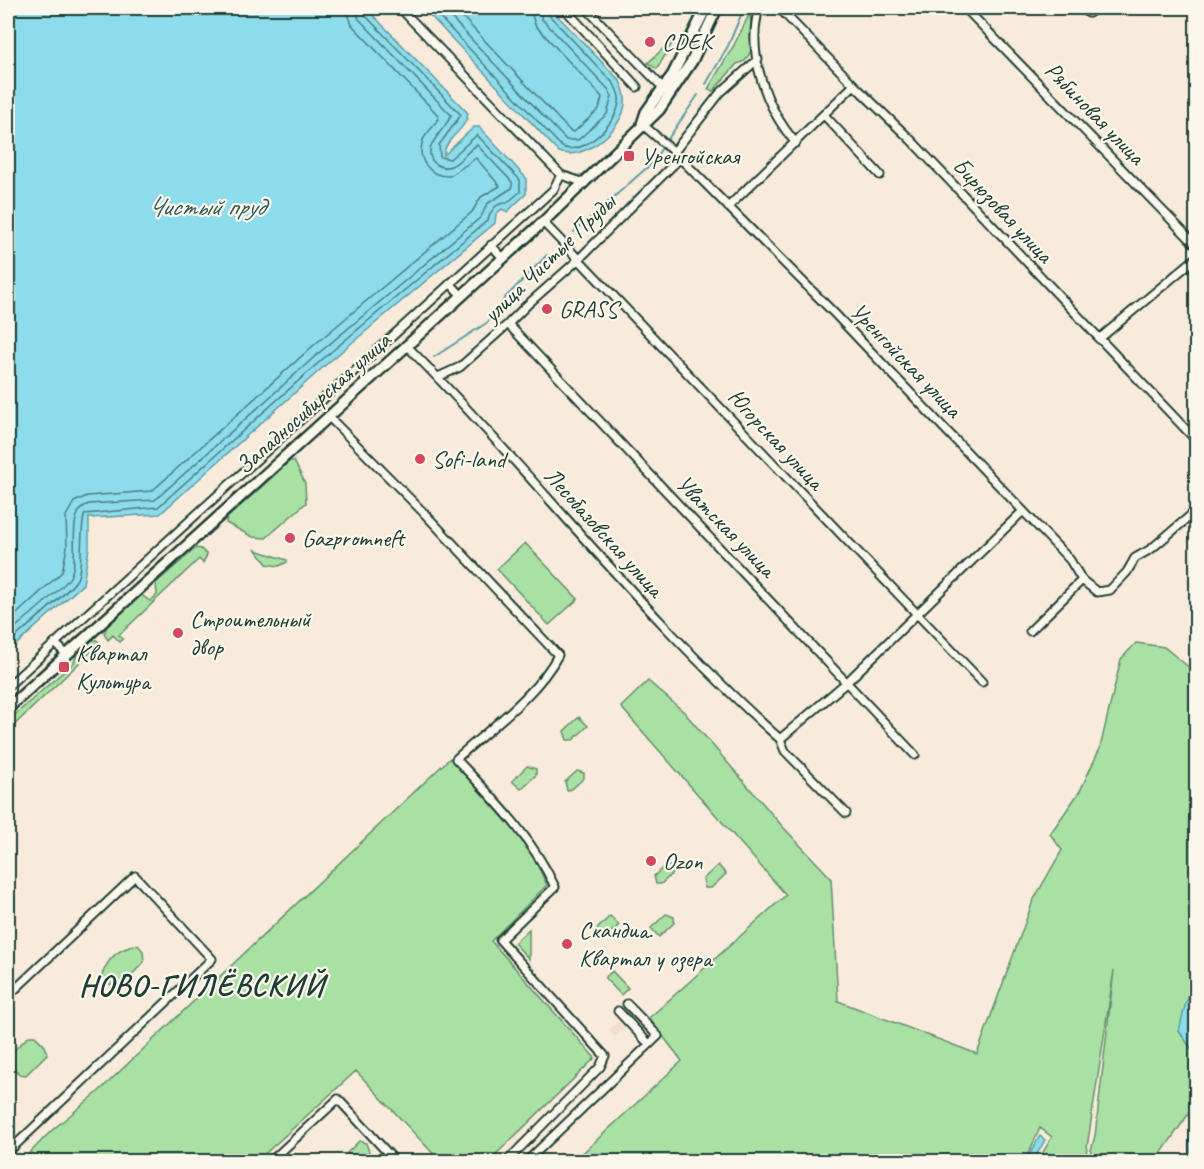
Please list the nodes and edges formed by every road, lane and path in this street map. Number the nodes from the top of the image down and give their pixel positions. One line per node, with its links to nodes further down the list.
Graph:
1 (400, 8): 19 (street)
2 (564, 8): 13 (street)
3 (586, 8): 14 (street)
4 (706, 8): 14 (main road, Западносибирская улица)
5 (717, 8): 14 (main road, Западносибирская улица)
6 (759, 8): 11 (street)
7 (779, 8): 12 (street, Бирюзовая улица)
8 (965, 8): 25 (street, Рябиновая улица)
9 (1078, 8): 10 (street)
10 (1095, 8)
11 (758, 59): 17 (street); 18 (street, улица Чистые Пруды)
12 (854, 86): 15 (street); 34 (street, Бирюзовая улица)
13 (638, 87)
14 (667, 91): 16 (main road, Западносибирская улица)
15 (825, 116): 17 (street); 20 (street)
16 (642, 124): 18 (street, Уренгойская улица); 21 (main road, Западносибирская улица)
17 (796, 143): 22 (street)
18 (677, 155): 22 (street, Уренгойская улица); 28 (street, улица Чистые Пруды)
19 (561, 175): 21 (street); 24 (street)
20 (880, 175)
21 (585, 183): 23 (main road, Западносибирская улица)
22 (728, 207): 41 (street, Уренгойская улица)
23 (543, 222): 26 (main road, Западносибирская улица); 28 (street, Югорская улица)
24 (491, 245): 26 (street); 29 (street)
25 (1197, 245)
26 (503, 258): 30 (main road, Западносибирская улица)
27 (1197, 258): 34 (street)
28 (578, 260): 31 (street, улица Чистые Пруды); 46 (street, Югорская улица)
29 (450, 283): 30 (street); 32 (street)
30 (461, 295): 33 (main road, Западносибирская улица)
31 (508, 324): 36 (street, улица Чистые Пруды); 50 (street, Уватская улица)
32 (404, 325): 33 (street); 39 (street)
33 (415, 337): 35 (main road, Западносибирская улица)
34 (1099, 339): 38 (street, Бирюзовая улица)
35 (406, 345): 36 (street, Лесобазовская улица); 37 (main road, Западносибирская улица)
36 (438, 377): 54 (street, Лесобазовская улица)
37 (328, 416): 40 (main road, Западносибирская улица); 64 (street)
38 (1197, 440)
39 (252, 464): 40 (street); 43 (street)
40 (260, 477): 44 (main road, Западносибирская улица)
41 (1023, 511): 45 (street, Уренгойская улица); 46 (street)
42 (1197, 511): 45 (street)
43 (152, 555): 44 (street); 48 (street)
44 (163, 566): 49 (main road, Западносибирская улица)
45 (1082, 580): 47 (street)
46 (917, 614): 50 (street); 51 (street, Югорская улица)
47 (1030, 631)
48 (55, 642): 49 (street); 52 (street)
49 (66, 654): 53 (main road, Западносибирская улица)
50 (847, 682): 54 (street); 55 (street, Уватская улица)
51 (982, 682)
52 (8, 686)
53 (8, 708)
54 (780, 739): 56 (street, Лесобазовская улица)
55 (915, 755)
56 (846, 813)
57 (8, 996): 61 (street)
58 (627, 1004): 60 (street)
59 (618, 1011): 60 (street)
60 (650, 1044): 65 (street)
61 (8, 1152)
62 (270, 1161): 63 (street)
63 (396, 1161)
64 (506, 1161)
65 (526, 1161)

